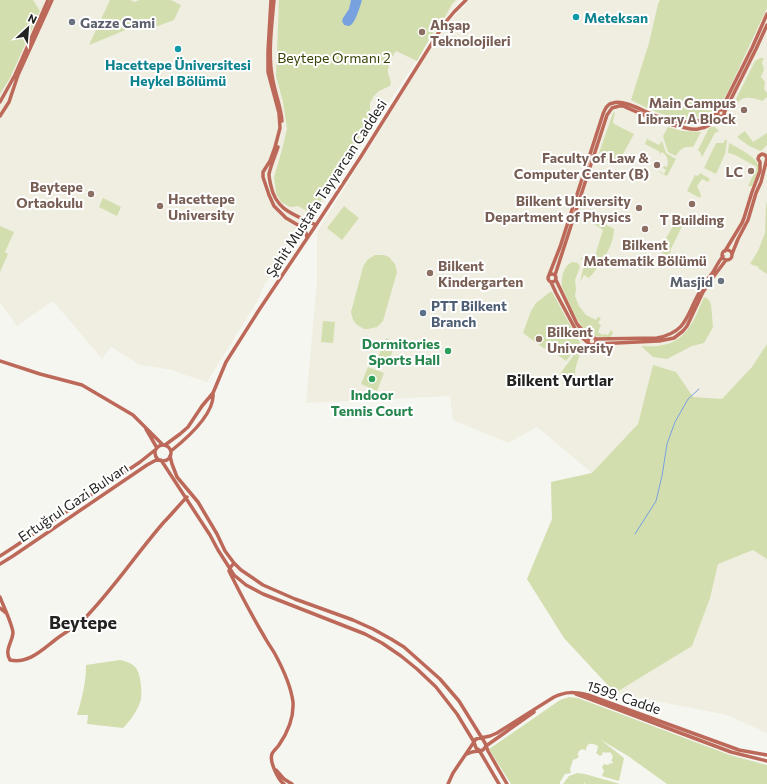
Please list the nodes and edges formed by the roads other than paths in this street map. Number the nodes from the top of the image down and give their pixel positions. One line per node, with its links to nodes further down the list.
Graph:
1 (48, 0): 9 (street)
2 (52, 0): 10 (street)
3 (272, 0): 19 (street); 20 (street)
4 (466, 0): 19 (street, Şehit Mustafa Tayyarcan Caddesi)
5 (767, 14): 7 (street)
6 (767, 25): 7 (street)
7 (754, 48): 8 (street)
8 (741, 74): 13 (street); 14 (street)
9 (4, 93): 10 (street); 11 (street)
10 (11, 97): 12 (street)
11 (1, 100): 12 (street)
12 (8, 104): 15 (street)
13 (719, 111): 14 (street); 16 (street); 27 (street)
14 (724, 113): 16 (street)
15 (0, 116)
16 (720, 117): 28 (street)
17 (766, 161): 18 (street); 18 (street); 24 (street)
18 (760, 162): 23 (street)
19 (316, 225): 21 (street, Şehit Mustafa Tayyarcan Caddesi)
20 (303, 228): 21 (street); 22 (street)
21 (313, 229): 22 (street, Şehit Mustafa Tayyarcan Caddesi)
22 (307, 239): 34 (street, Şehit Mustafa Tayyarcan Caddesi)
23 (725, 251): 24 (street); 25 (street)
24 (732, 254): 26 (street)
25 (723, 256): 26 (street); 30 (street)
26 (726, 260): 32 (street)
27 (549, 275): 28 (street); 29 (street)
28 (555, 275): 29 (street)
29 (553, 281): 30 (street); 31 (street)
30 (593, 338): 31 (street); 32 (street)
31 (587, 342): 32 (street)
32 (595, 344)
33 (0, 361): 35 (street)
34 (213, 393): 36 (street, Şehit Mustafa Tayyarcan Caddesi); 38 (street, Şehit Mustafa Tayyarcan Caddesi)
35 (144, 425): 36 (street); 37 (street)
36 (164, 445): 37 (street); 38 (street)
37 (156, 449): 40 (street); 43 (street, Ertuğrul Gazi Bulvarı)
38 (171, 451): 39 (street)
39 (170, 456): 40 (street); 41 (street)
40 (160, 460): 42 (street); 45 (street, Ertuğrul Gazi Bulvarı)
41 (191, 495): 42 (street); 44 (street)
42 (186, 498): 46 (street); 49 (street)
43 (0, 556)
44 (234, 563): 46 (street); 50 (street)
45 (0, 564)
46 (230, 568): 51 (street); 57 (street)
47 (0, 597): 49 (street)
48 (0, 608): 49 (street)
49 (6, 614)
50 (481, 738): 51 (street); 52 (street); 55 (street, 1599. Cadde)
51 (474, 742): 53 (street); 54 (street)
52 (486, 746): 53 (street); 56 (street, 1599. Cadde); 62 (street)
53 (479, 750): 54 (street); 61 (street)
54 (467, 754): 60 (street)
55 (767, 755)
56 (767, 761)
57 (274, 768): 58 (street); 59 (street)
58 (284, 784)
59 (292, 784)
60 (448, 784)
61 (499, 784)
62 (507, 784)

